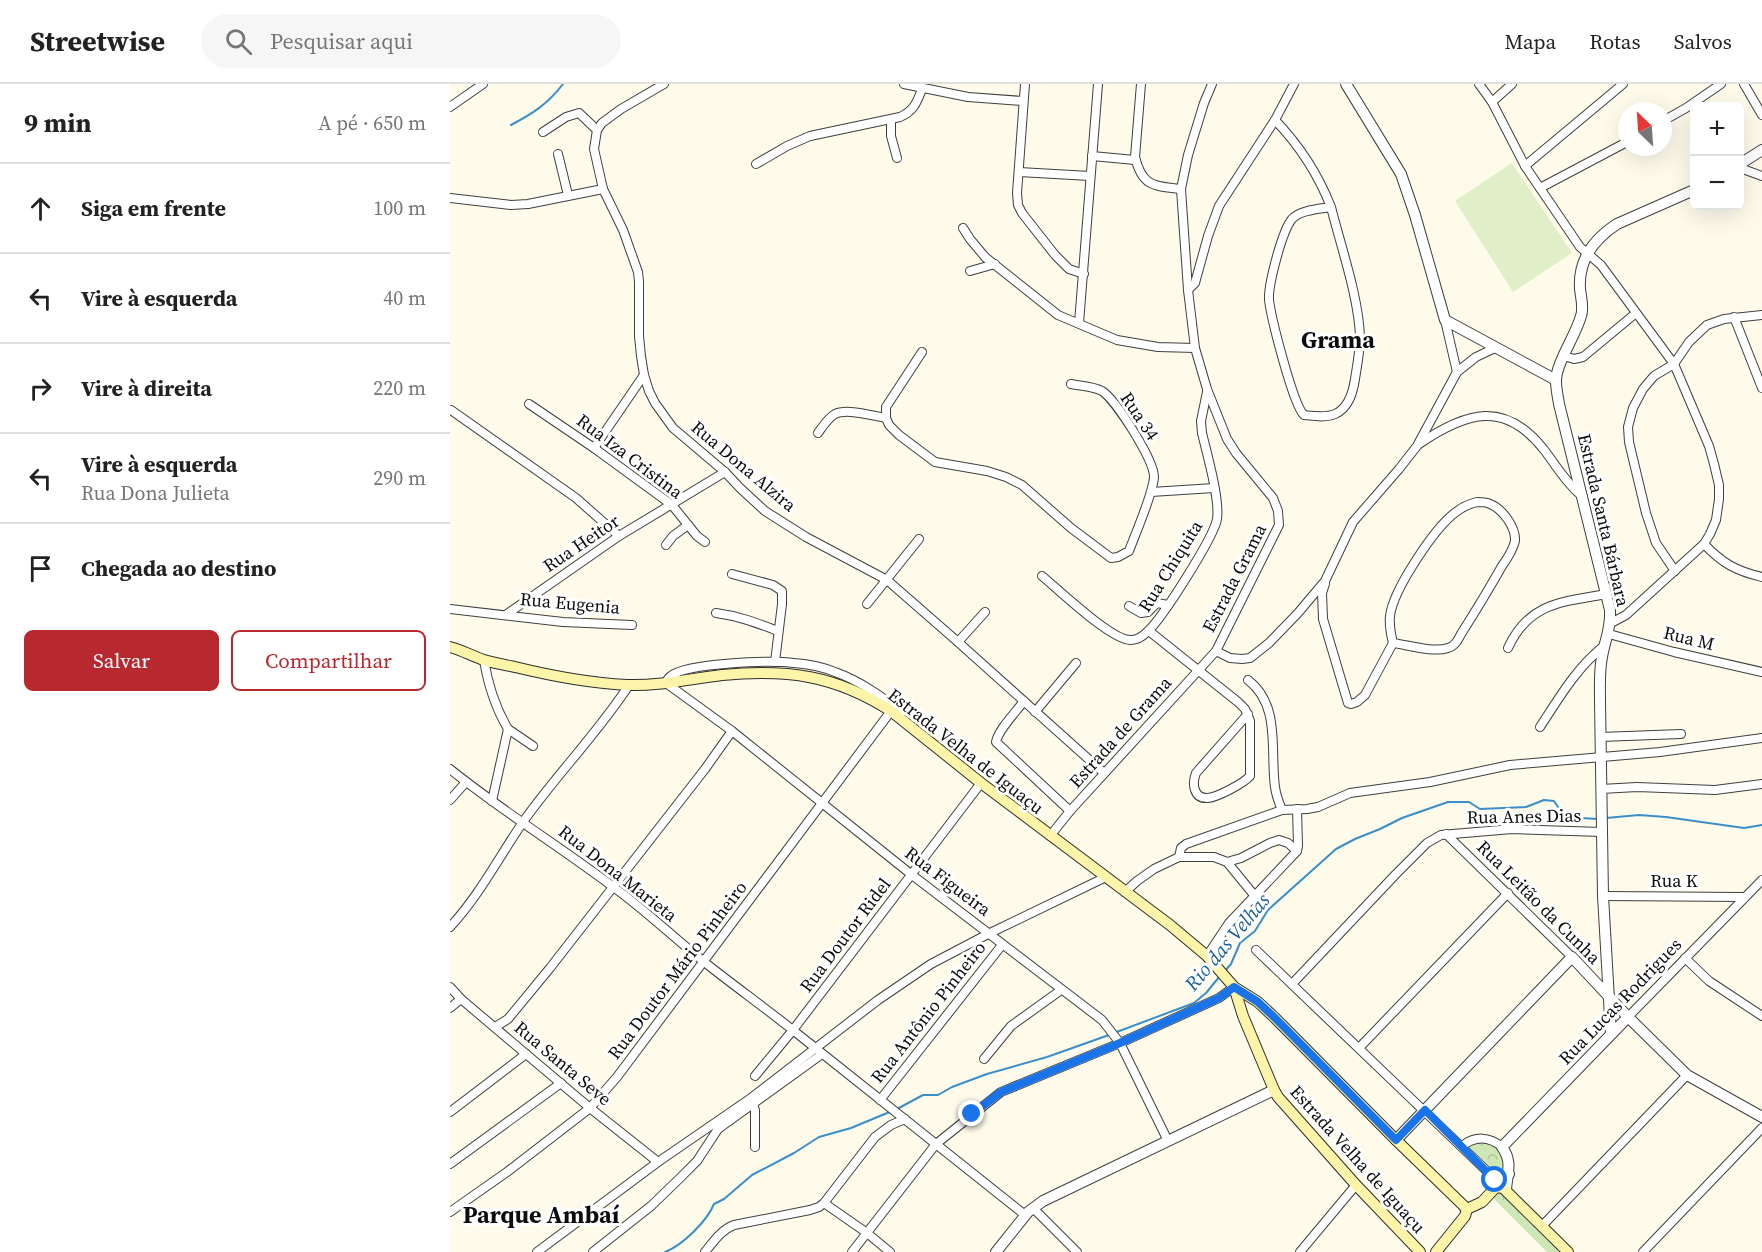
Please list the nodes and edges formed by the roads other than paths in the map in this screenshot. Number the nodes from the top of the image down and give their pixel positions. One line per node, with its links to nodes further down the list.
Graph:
1 (483, 84): 19 (street)
2 (664, 84): 24 (street)
3 (904, 84): 16 (street)
4 (1025, 84): 17 (street)
5 (1098, 84): 29 (street)
6 (1141, 84): 31 (street)
7 (1212, 84): 41 (street, Estrada Grama)
8 (1294, 84): 23 (street)
9 (1346, 84): 55 (street)
10 (1479, 84): 18 (street)
11 (1512, 84): 18 (street)
12 (1623, 84): 15 (street)
13 (1721, 84): 21 (street)
14 (1744, 84): 20 (street)
15 (1613, 87): 34 (street)
16 (922, 89): 17 (street); 22 (street)
17 (1023, 101): 36 (street)
18 (1492, 102): 34 (street)
19 (450, 107)
20 (1762, 115)
21 (1672, 116)
22 (891, 120): 30 (street); 33 (street)
23 (1275, 120): 45 (street); 51 (street)
24 (597, 130): 25 (street); 40 (street, Rua Dona Alzira)
25 (543, 132)
26 (1618, 147): 39 (street)
27 (1762, 150): 32 (street)
28 (558, 154): 43 (street)
29 (1092, 156): 31 (street); 37 (street)
30 (897, 158)
31 (1136, 160): 41 (street)
32 (1744, 163)
33 (756, 164)
34 (1525, 166): 39 (street)
35 (1744, 168): 38 (street)
36 (1019, 172): 37 (street); 50 (street)
37 (1090, 176): 50 (street)
38 (1762, 176)
39 (1540, 188): 47 (street)
40 (603, 189): 43 (street); 63 (street, Rua Dona Alzira)
41 (1180, 189): 51 (street, Estrada Grama)
42 (1690, 192): 47 (street, Estrada Santa Bárbara)
43 (568, 195): 44 (street)
44 (450, 198)
45 (1331, 207): 45 (street)
46 (963, 228): 48 (street)
47 (1588, 253): 52 (street); 60 (street, Estrada Santa Bárbara)
48 (995, 264): 49 (street); 56 (street)
49 (970, 271)
50 (1084, 274): 56 (street)
51 (1188, 290): 57 (street, Estrada Grama)
52 (1636, 313): 60 (street); 61 (street)
53 (1762, 315): 54 (street)
54 (1734, 317): 61 (street); 66 (street)
55 (1445, 320): 58 (street); 62 (street)
56 (1079, 323): 57 (street)
57 (1195, 348): 67 (street, Estrada Grama)
58 (1495, 348): 62 (street); 64 (street)
59 (922, 352): 70 (street)
60 (1564, 356): 64 (street, Estrada Santa Bárbara)
61 (1674, 364): 83 (street); 85 (street)
62 (1457, 372): 72 (street)
63 (644, 375): 73 (street); 74 (street, Rua Dona Alzira)
64 (1556, 380): 77 (street, Estrada Santa Bárbara)
65 (1071, 384): 76 (street, Rua 34)
66 (1762, 388)
67 (1207, 389): 75 (street, Rua Chiquita); 108 (street, Estrada Grama)
68 (530, 404): 73 (street, Rua Iza Cristina)
69 (451, 410): 80 (street)
70 (885, 418): 71 (street); 76 (street, Rua 34)
71 (818, 433)
72 (1417, 446): 77 (street); 90 (street)
73 (594, 448): 78 (street, Rua Iza Cristina)
74 (725, 472): 78 (street, Rua Heitor); 89 (street, Rua Dona Alzira)
75 (1214, 488): 76 (street); 93 (street, Rua Chiquita)
76 (1151, 492)
77 (1583, 497): 91 (street, Estrada Santa Bárbara)
78 (672, 505): 79 (street, Rua Iza Cristina); 80 (street, Rua Heitor)
79 (688, 525): 82 (street, Rua Iza Cristina); 84 (street)
80 (619, 536): 97 (street, Rua Heitor)
81 (919, 539): 89 (street)
82 (705, 542)
83 (1704, 544): 85 (street); 88 (street)
84 (666, 545)
85 (1675, 571): 100 (street)
86 (732, 574): 101 (street)
87 (1042, 576): 102 (street, Rua Chiquita)
88 (1762, 577)
89 (887, 580): 92 (street); 103 (street, Rua Dona Alzira)
90 (1325, 581): 104 (street); 108 (street)
91 (1607, 594): 100 (street, Estrada Santa Bárbara); 107 (street)
92 (867, 604)
93 (1168, 605): 94 (street); 102 (street, Rua Chiquita)
94 (1129, 606)
95 (450, 609): 97 (street)
96 (984, 612): 103 (street)
97 (507, 614): 99 (street, Rua Eugenia)
98 (716, 614): 101 (street)
99 (632, 625)
100 (1610, 629): 105 (street, Estrada Santa Bárbara); 113 (street, Rua M)
101 (778, 631): 110 (street)
102 (1149, 631): 112 (street)
103 (958, 642): 117 (street, Rua Dona Alzira)
104 (1393, 643): 104 (street)
105 (1604, 646): 121 (street); 125 (street, Estrada Santa Bárbara)
106 (450, 647): 109 (main road, Estrada Velha de Iguaçu)
107 (1508, 648)
108 (1215, 651): 112 (street, Estrada de Grama)
109 (484, 660): 116 (main road, Estrada Velha de Iguaçu); 122 (street)
110 (775, 662): 115 (street); 118 (street)
111 (1076, 663): 119 (street)
112 (1198, 670): 120 (street); 130 (street, Estrada de Grama)
113 (1762, 672)
114 (1248, 680): 138 (street)
115 (666, 683): 116 (main road, Estrada Velha de Iguaçu); 118 (main road, Estrada Velha de Iguaçu); 123 (street, Rua Figueira)
116 (629, 685): 141 (street)
117 (1024, 701): 119 (street, Rua Dona Alzira); 140 (street)
118 (897, 711): 132 (main road, Estrada Velha de Iguaçu); 137 (street, Rua Doutor Mário Pinheiro)
119 (1035, 712): 130 (street, Rua Dona Alzira)
120 (1248, 714): 120 (street)
121 (1540, 727)
122 (508, 729): 127 (street); 136 (street)
123 (732, 731): 137 (street, Rua Figueira); 151 (street)
124 (1681, 734): 125 (street)
125 (1600, 737): 128 (street, Estrada Santa Bárbara)
126 (1762, 738): 128 (street)
127 (532, 746)
128 (1601, 757): 134 (street, Estrada Santa Bárbara); 139 (street)
129 (450, 769): 131 (street, Rua Dona Marieta)
130 (1104, 773): 140 (street, Estrada de Grama)
131 (466, 782): 135 (street); 136 (street, Rua Dona Marieta)
132 (981, 783): 144 (main road, Estrada Velha de Iguaçu); 148 (street, Rua Doutor Ridel)
133 (1762, 784): 134 (street)
134 (1601, 789): 142 (street, Estrada Santa Bárbara)
135 (450, 800)
136 (492, 801): 141 (street, Rua Dona Marieta)
137 (822, 803): 148 (street, Rua Figueira); 164 (street, Rua Doutor Mário Pinheiro)
138 (1282, 810): 139 (street); 146 (street)
139 (1297, 810): 145 (street)
140 (1070, 811): 144 (street, Estrada de Grama)
141 (523, 822): 151 (street, Rua Dona Marieta); 157 (street)
142 (1602, 830): 143 (street, Rua Anes Dias); 155 (street, Estrada Santa Bárbara)
143 (1446, 834): 153 (street, Rua Leitão da Cunha); 166 (street)
144 (1050, 836): 149 (main road, Estrada Velha de Iguaçu)
145 (1297, 851): 147 (street); 154 (street)
146 (1179, 857): 147 (street); 152 (street)
147 (1227, 862): 154 (street)
148 (912, 875): 158 (street, Rua Figueira); 177 (street, Rua Doutor Ridel)
149 (1106, 878): 152 (main road, Estrada Velha de Iguaçu); 158 (street)
150 (1762, 880): 156 (street, Rua Lucas Rodrigues)
151 (614, 887): 164 (street, Rua Dona Marieta); 176 (street)
152 (1125, 892): 161 (main road, Estrada Velha de Iguaçu)
153 (1508, 893): 162 (street, Rua Leitão da Cunha); 181 (street)
154 (1254, 895): 161 (street)
155 (1603, 896): 156 (street, Rua K); 169 (street, Estrada Santa Bárbara)
156 (1744, 897): 163 (street, Rua Lucas Rodrigues)
157 (450, 927)
158 (990, 933): 159 (street, Rua Figueira); 180 (street)
159 (1002, 945): 168 (street, Rua Figueira); 190 (street, Rua Antônio Pinheiro)
160 (1257, 950): 166 (street)
161 (1207, 956): 165 (main road, Estrada Velha de Iguaçu)
162 (1572, 957): 169 (street, Rua Leitão da Cunha); 192 (street)
163 (1685, 958): 174 (street); 175 (street, Rua Lucas Rodrigues)
164 (704, 962): 177 (street, Rua Dona Marieta); 191 (street, Rua Doutor Mário Pinheiro)
165 (1231, 984): 171 (main road, Estrada Velha de Iguaçu); 173 (main road, Estrada Velha de Iguaçu); 179 (street)
166 (1292, 984): 181 (street)
167 (450, 987): 170 (street, Rua Santa Seve)
168 (1061, 990): 179 (street, Rua Figueira); 184 (street)
169 (1608, 995): 175 (street, Rua Leitão da Cunha); 178 (street, Estrada Santa Bárbara)
170 (461, 999): 172 (street); 176 (street, Rua Santa Seve)
171 (1258, 1002): 173 (main road); 197 (main road, Estrada Velha de Iguaçu)
172 (450, 1008)
173 (1243, 1016): 188 (main road, Estrada Velha de Iguaçu)
174 (1762, 1016)
175 (1628, 1017): 178 (street, Rua Lucas Rodrigues); 185 (street, Rua Leitão da Cunha)
176 (495, 1028): 182 (street, Rua Santa Seve)
177 (793, 1030): 180 (street, Rua Dona Marieta); 186 (street, Rua Doutor Ridel)
178 (1611, 1035): 202 (street, Rua Lucas Rodrigues)
179 (1119, 1042): 198 (street, Rua Figueira); 199 (street)
180 (815, 1048): 183 (street, Rua Dona Marieta); 189 (street)
181 (1359, 1048): 192 (street)
182 (526, 1054): 187 (street, Rua Santa Seve); 193 (street)
183 (822, 1054): 189 (street); 190 (street, Rua Dona Marieta)
184 (984, 1059)
185 (1687, 1075): 195 (street, Rua Leitão da Cunha); 211 (street)
186 (754, 1076)
187 (561, 1083): 191 (street, Rua Santa Seve); 204 (street)
188 (1274, 1090): 198 (street); 206 (main road, Estrada Velha de Iguaçu)
189 (752, 1101): 201 (street); 203 (street); 214 (street)
190 (882, 1101): 194 (street, Rua Dona Marieta)
191 (590, 1108): 203 (street, Rua Santa Seve); 210 (street, Rua Doutor Mário Pinheiro)
192 (1425, 1110): 197 (street); 200 (street)
193 (450, 1112)
194 (904, 1117): 199 (street, Rua Dona Marieta); 207 (street)
195 (1762, 1117)
196 (1762, 1128): 224 (street)
197 (1396, 1140): 208 (main road, Estrada Velha de Iguaçu)
198 (1168, 1141): 209 (street)
199 (936, 1144): 209 (street, Rua Dona Marieta); 212 (street)
200 (1462, 1146): 202 (street); 205 (street)
201 (755, 1147)
202 (1502, 1147): 205 (street)
203 (658, 1162): 213 (street)
204 (450, 1164)
205 (1498, 1184): 208 (main road); 211 (main road)
206 (1356, 1185): 220 (street); 221 (main road, Estrada Velha de Iguaçu)
207 (824, 1203): 212 (street); 215 (street)
208 (1467, 1209): 222 (main road)
209 (1029, 1211): 218 (street); 219 (street, Rua Dona Marieta)
210 (450, 1212)
211 (1542, 1226): 223 (main road)
212 (867, 1233): 216 (street); 217 (street)
213 (537, 1252)
214 (593, 1252)
215 (705, 1252)
216 (852, 1252)
217 (890, 1252)
218 (996, 1252)
219 (1077, 1252)
220 (1300, 1252)
221 (1420, 1252)
222 (1436, 1252)
223 (1569, 1252)
224 (1643, 1252)

